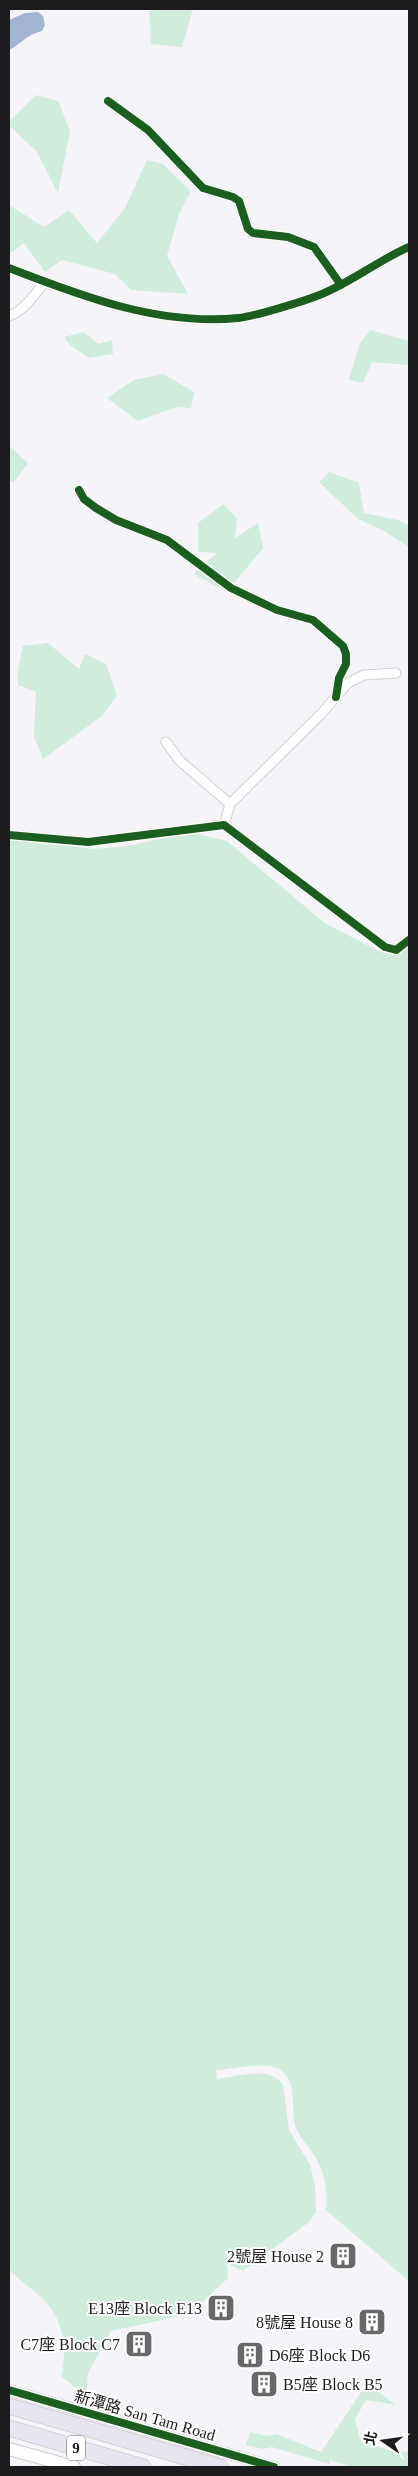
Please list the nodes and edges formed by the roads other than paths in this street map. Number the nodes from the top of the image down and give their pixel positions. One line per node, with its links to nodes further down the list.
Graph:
1 (108, 101): 5 (street)
2 (409, 247): 5 (street)
3 (9, 268): 4 (street)
4 (45, 282): 5 (street); 6 (street)
5 (340, 285)
6 (9, 316)
7 (79, 490): 9 (street)
8 (396, 673): 9 (street)
9 (336, 697): 11 (street)
10 (166, 742): 11 (street)
11 (230, 804): 12 (street)
12 (224, 825): 13 (street); 14 (street)
13 (9, 835)
14 (409, 940)
15 (9, 2390): 22 (street, 新潭路 San Tam Road)
16 (9, 2406): 21 (highway, 9)
17 (9, 2428): 20 (highway, 9)
18 (9, 2448): 19 (main road)
19 (74, 2467)
20 (144, 2467)
21 (220, 2467)
22 (274, 2467)

